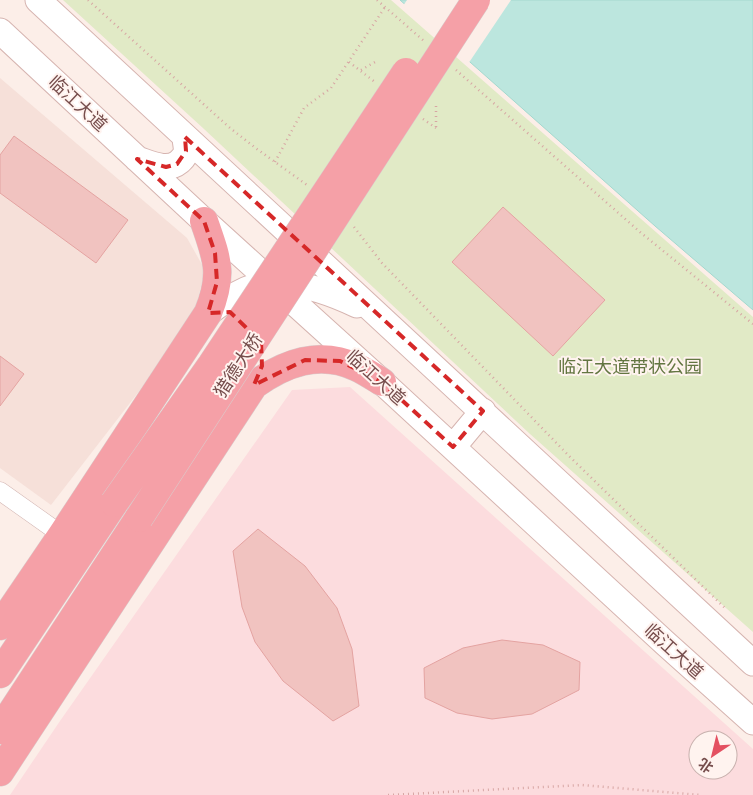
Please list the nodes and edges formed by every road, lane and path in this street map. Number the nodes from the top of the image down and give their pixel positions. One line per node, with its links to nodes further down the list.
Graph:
1 (38, 0): 14 (main road)
2 (88, 0): 16 (path)
3 (377, 0): 6 (path)
4 (454, 0): 33 (highway, 猎德大桥, bridge)
5 (476, 0): 35 (highway, 猎德大桥, bridge)
6 (385, 7): 8 (path); 16 (path)
7 (0, 31): 15 (main road, 临江大道)
8 (427, 44)
9 (374, 62): 11 (path)
10 (455, 69): 23 (path)
11 (360, 70)
12 (436, 106): 13 (path)
13 (436, 128)
14 (185, 136): 15 (main road); 21 (main road)
15 (137, 158): 18 (main road, 临江大道)
16 (275, 162): 17 (path)
17 (311, 188)
18 (204, 221): 20 (main road, 临江大道); 22 (highway)
19 (351, 224): 30 (path)
20 (271, 282): 21 (main road); 22 (main road); 24 (main road, 临江大道)
21 (373, 312): 26 (main road)
22 (208, 313): 25 (highway); 29 (highway)
23 (753, 324)
24 (382, 382): 25 (highway); 27 (main road, 临江大道)
25 (254, 385): 36 (highway)
26 (483, 411): 27 (main road); 32 (main road)
27 (453, 447): 34 (main road, 临江大道)
28 (0, 490): 29 (street)
29 (62, 535): 31 (highway)
30 (732, 615)
31 (0, 626)
32 (753, 663)
33 (0, 674)
34 (753, 722)
35 (0, 730)
36 (0, 771)
37 (388, 795): 38 (path)
38 (700, 795)

